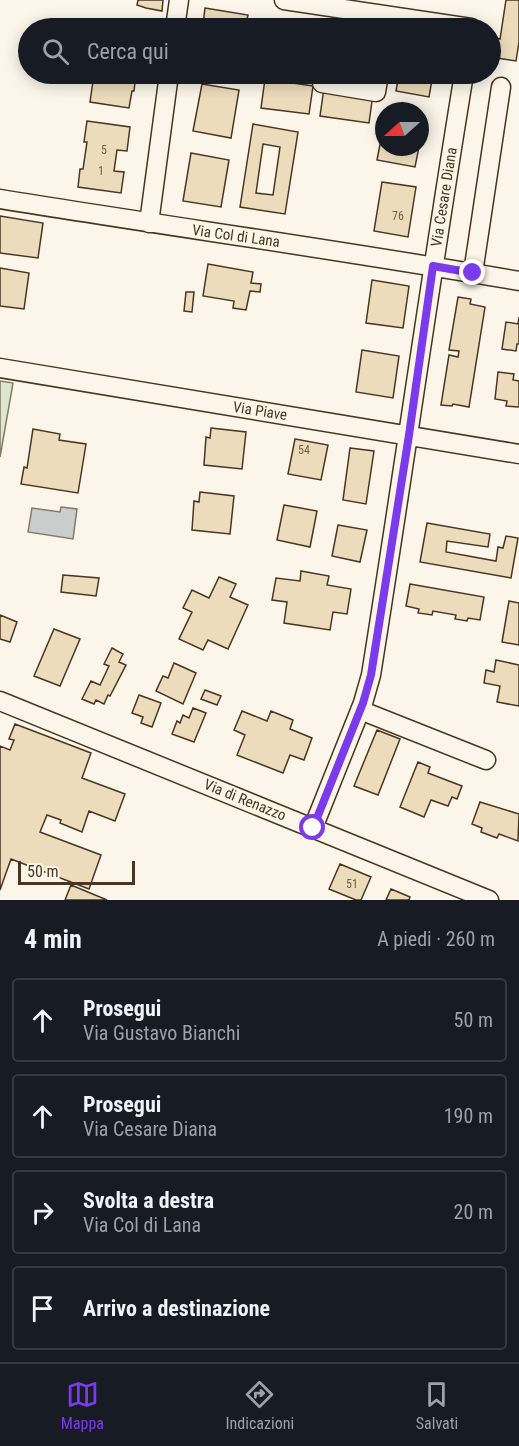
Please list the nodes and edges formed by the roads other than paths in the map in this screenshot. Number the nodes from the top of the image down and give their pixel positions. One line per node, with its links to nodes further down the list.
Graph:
1 (179, 0): 3 (street)
2 (284, 0): 4 (street)
3 (177, 18)
4 (367, 18)
5 (168, 84): 11 (street)
6 (328, 84): 7 (street)
7 (377, 84)
8 (462, 84): 12 (street, Via Cesare Diana)
9 (501, 87): 13 (street)
10 (0, 199): 11 (street, Via Col di Lana)
11 (149, 224): 12 (street, Via Col di Lana)
12 (433, 266): 13 (street, Via Col di Lana); 16 (street, Via Cesare Diana)
13 (473, 273): 14 (street, Via Col di Lana)
14 (519, 280)
15 (0, 368): 16 (street, Via Piave)
16 (409, 435): 17 (street, Via Piave); 19 (street, Via Cesare Diana)
17 (519, 454)
18 (0, 701): 21 (street, Via di Renazzo)
19 (360, 710): 20 (street); 21 (street, Via Cesare Diana)
20 (486, 760)
21 (313, 828): 22 (street, Via di Renazzo)
22 (489, 900)

